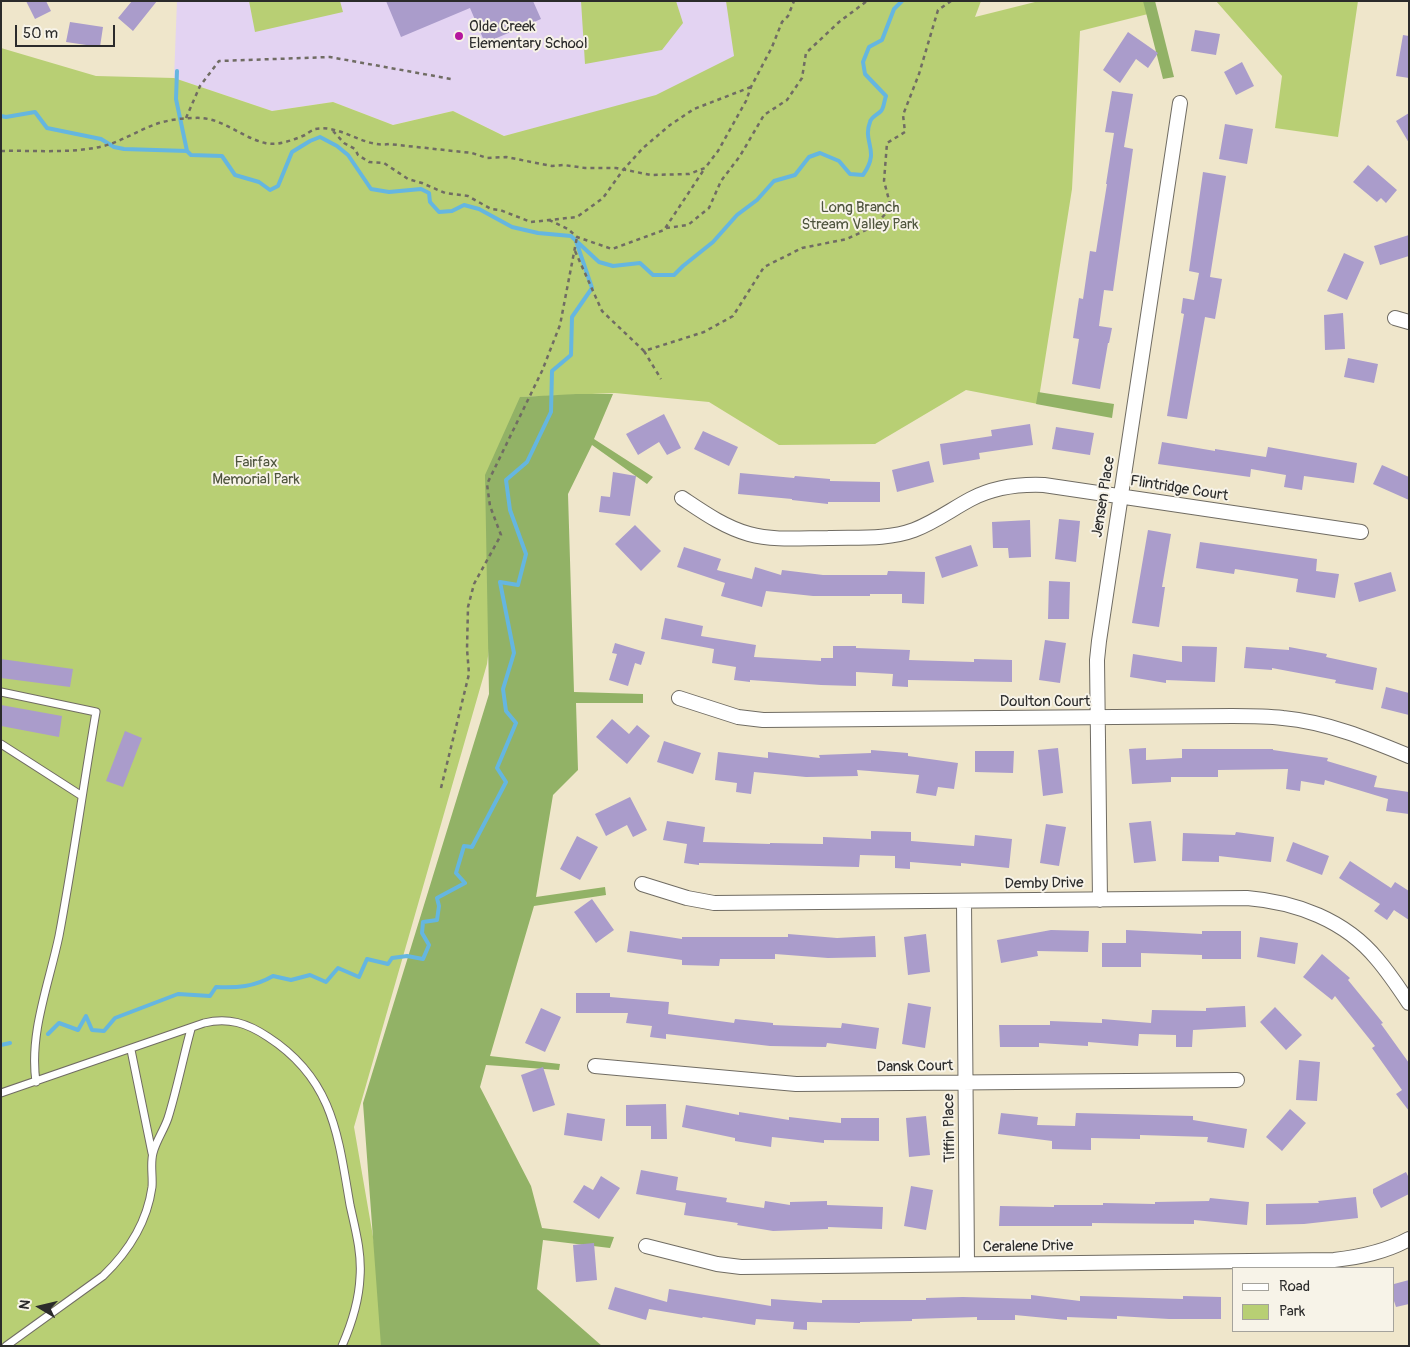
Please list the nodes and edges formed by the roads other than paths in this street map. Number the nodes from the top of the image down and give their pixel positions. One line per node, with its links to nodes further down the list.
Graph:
1 (1180, 103): 2 (street, Jensen Place)
2 (1120, 496): 3 (street, Flintridge Court); 4 (street, Flintridge Court); 7 (street, Jensen Place)
3 (682, 498)
4 (1361, 532)
5 (1, 692): 10 (lane)
6 (679, 698): 7 (street, Doulton Court)
7 (1098, 717): 9 (street, Doulton Court); 12 (street, Jensen Place)
8 (1, 744): 10 (lane)
9 (1409, 756)
10 (82, 796): 19 (lane)
11 (642, 884): 13 (street, Demby Drive)
12 (1100, 900): 13 (street, Demby Drive); 14 (street, Demby Drive)
13 (964, 901): 20 (street, Tiffin Place)
14 (1409, 1003)
15 (191, 1029): 16 (lane); 22 (lane); 27 (lane)
16 (130, 1050): 19 (lane); 22 (lane)
17 (595, 1066): 20 (street, Dansk Court)
18 (1237, 1080): 20 (street, Dansk Court)
19 (36, 1082): 21 (lane)
20 (966, 1082): 25 (street, Tiffin Place)
21 (1, 1093)
22 (152, 1154): 26 (lane)
23 (1409, 1239): 25 (street, Ceralene Drive)
24 (646, 1246): 25 (street, Ceralene Drive)
25 (967, 1264)
26 (6, 1346)
27 (342, 1346)

